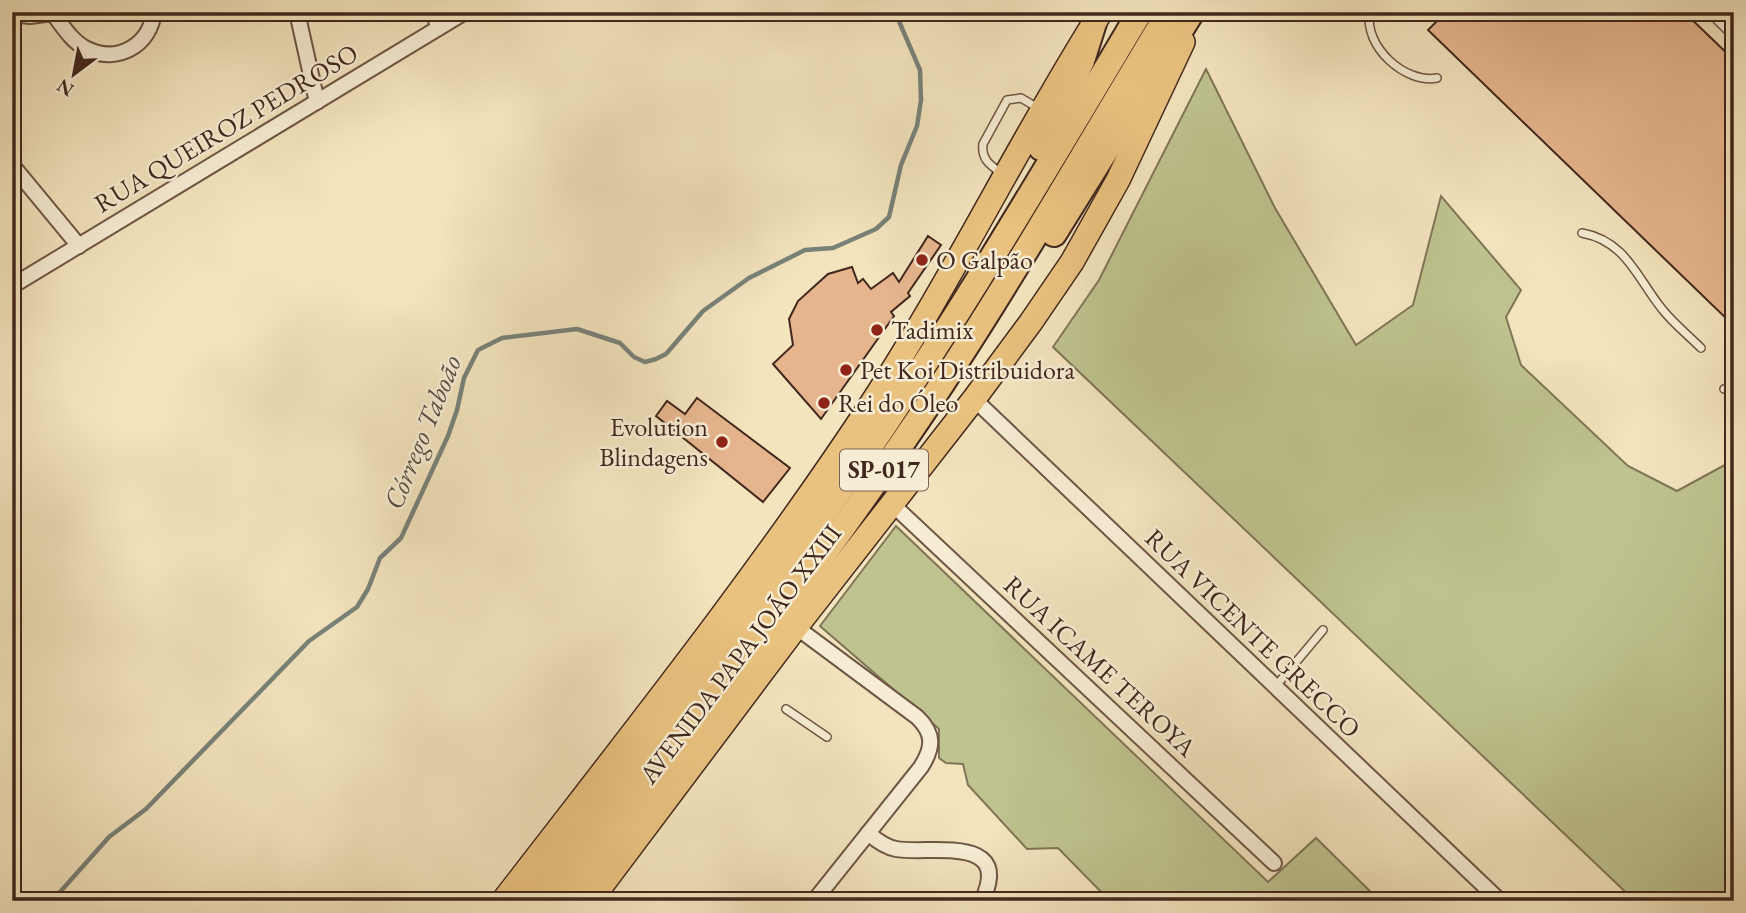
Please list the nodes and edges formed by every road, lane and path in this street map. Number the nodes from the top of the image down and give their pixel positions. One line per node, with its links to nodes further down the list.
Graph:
1 (154, 12): 10 (street)
2 (297, 12): 16 (street)
3 (434, 12): 13 (street)
4 (465, 12): 13 (street, RUA QUEIROZ PEDROSO)
5 (1140, 12): 23 (highway, AVENIDA PAPA JOÃO XXIII / SP-017)
6 (1169, 12): 24 (highway, AVENIDA PAPA JOÃO XXIII / SP-017)
7 (1193, 12): 24 (highway); 28 (main road, AVENIDA PAPA JOÃO XXIII)
8 (1370, 12): 15 (lane)
9 (1709, 12): 14 (lane)
10 (52, 13): 11 (street)
11 (12, 14)
12 (1097, 18): 17 (main road, AVENIDA PAPA JOÃO XXIII); 23 (highway)
13 (438, 29): 16 (street, RUA QUEIROZ PEDROSO)
14 (1734, 37)
15 (1437, 78)
16 (317, 102): 21 (street, RUA QUEIROZ PEDROSO)
17 (1043, 110): 19 (main road, AVENIDA PAPA JOÃO XXIII); 19 (lane)
18 (12, 165): 21 (street)
19 (1004, 176): 37 (main road, AVENIDA PAPA JOÃO XXIII)
20 (1582, 233): 25 (lane)
21 (79, 246): 22 (street, RUA QUEIROZ PEDROSO)
22 (12, 286)
23 (972, 290): 38 (highway, AVENIDA PAPA JOÃO XXIII / SP-017)
24 (992, 306): 39 (highway, AVENIDA PAPA JOÃO XXIII / SP-017)
25 (1700, 348)
26 (1724, 389): 27 (lane)
27 (1734, 392)
28 (974, 400): 29 (main road, AVENIDA PAPA JOÃO XXIII); 32 (street, RUA VICENTE GRECCO)
29 (892, 504): 30 (main road, AVENIDA PAPA JOÃO XXIII); 36 (street, RUA ICAME TEROYA)
30 (796, 627): 35 (street); 40 (main road, AVENIDA PAPA JOÃO XXIII)
31 (1323, 630): 32 (lane)
32 (1274, 687): 43 (street, RUA VICENTE GRECCO)
33 (786, 709): 34 (lane)
34 (827, 737)
35 (868, 833): 41 (street); 42 (street)
36 (1274, 863)
37 (503, 901)
38 (532, 901)
39 (561, 901)
40 (590, 901)
41 (814, 901)
42 (982, 901)
43 (1500, 901)

